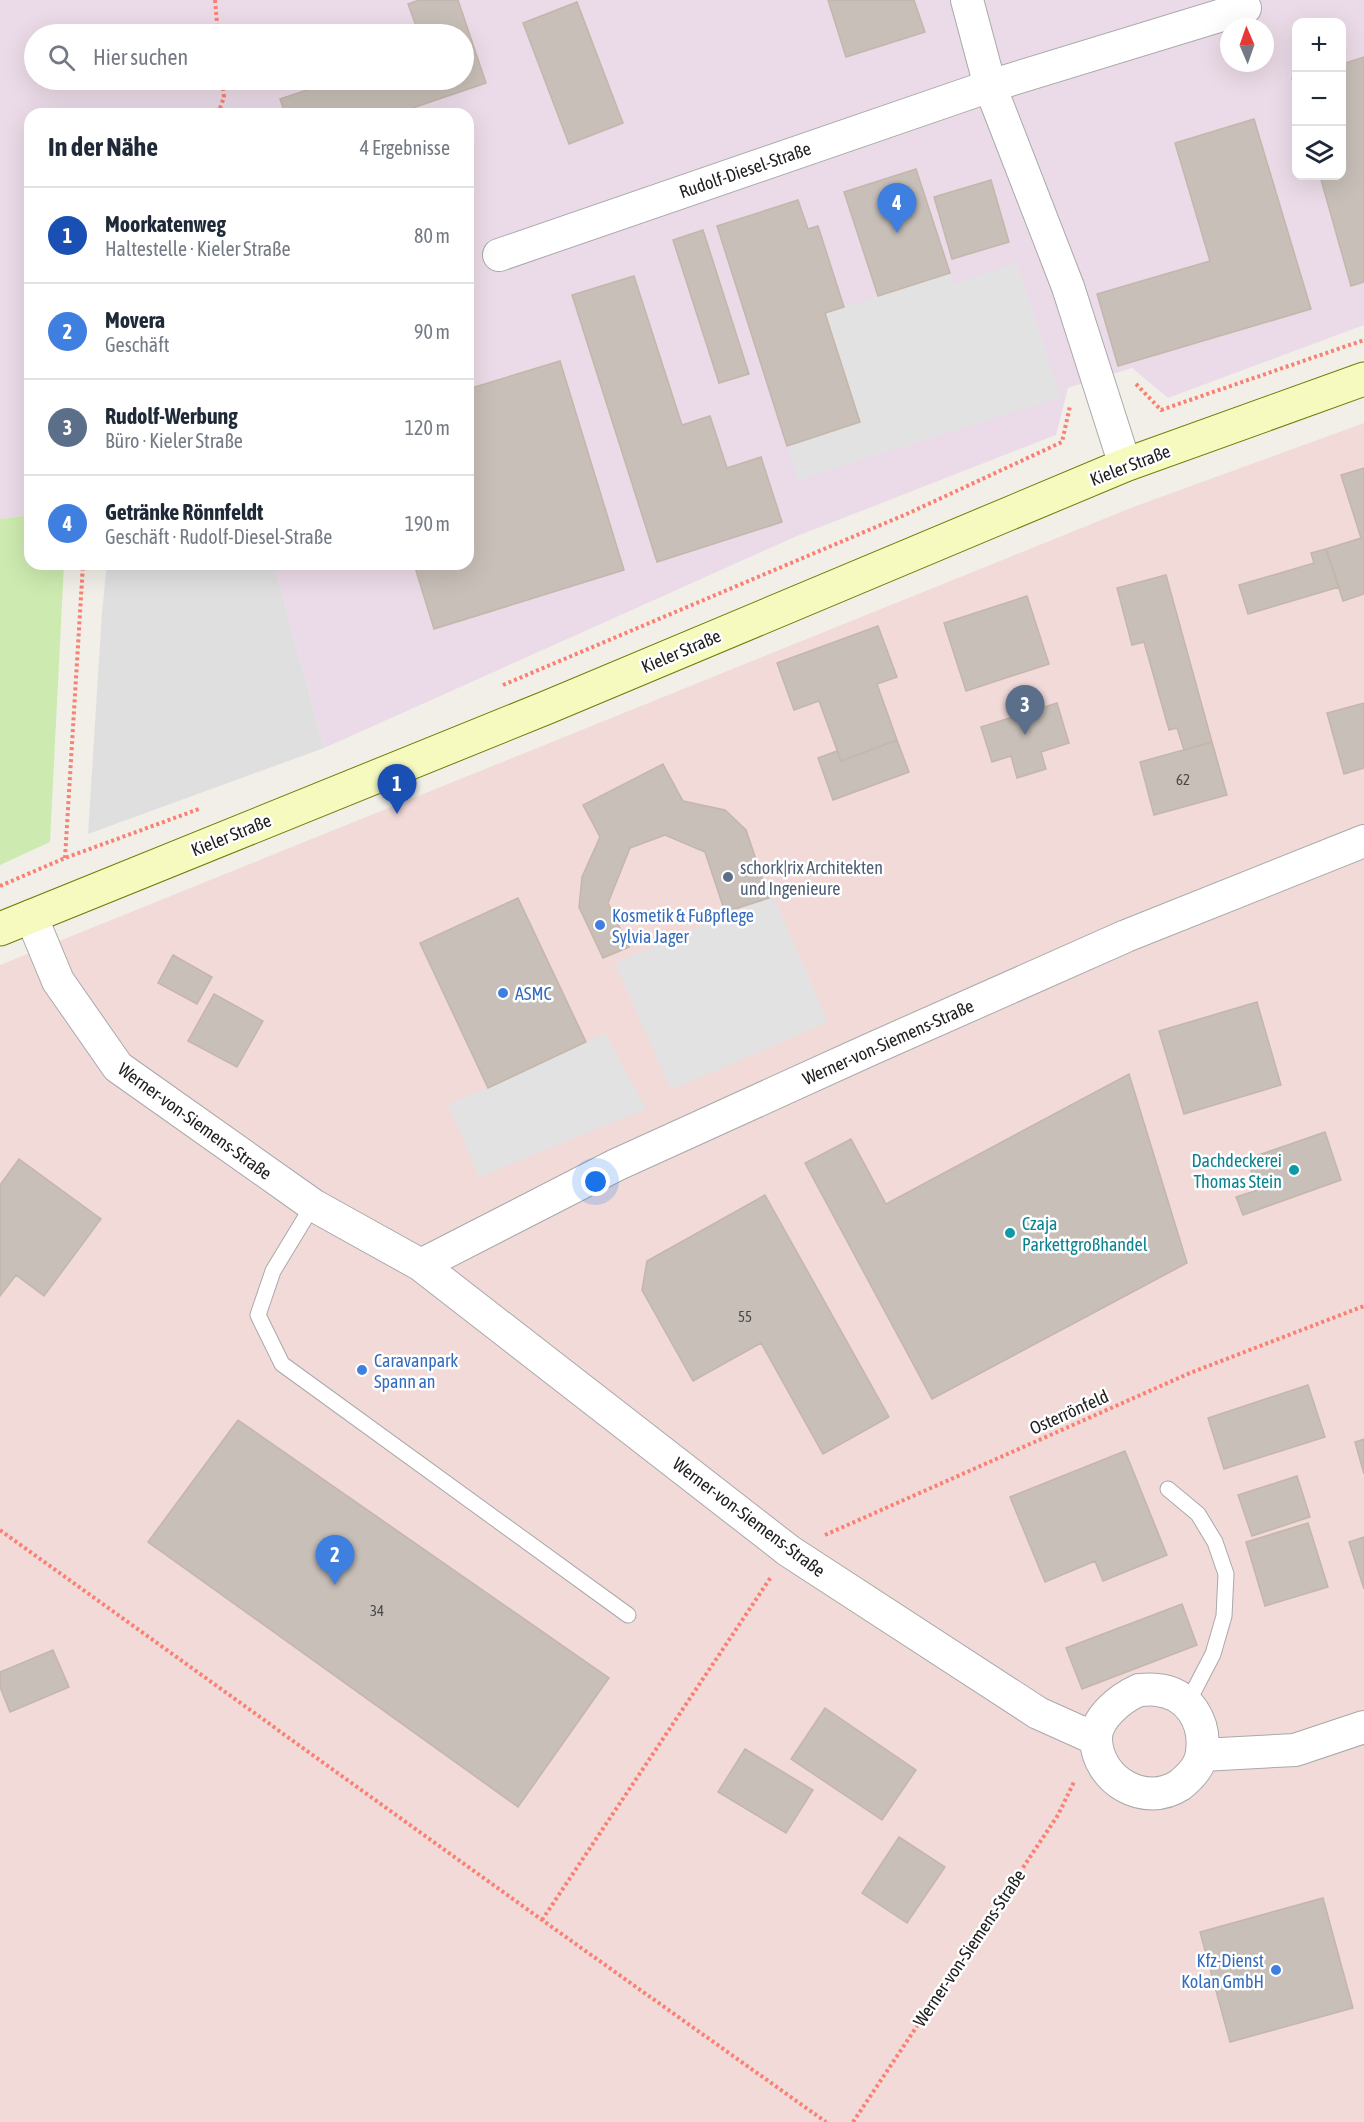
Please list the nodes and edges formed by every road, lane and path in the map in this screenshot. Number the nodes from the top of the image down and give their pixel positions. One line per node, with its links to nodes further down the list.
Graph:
1 (215, 0): 4 (path)
2 (971, 1): 5 (street)
3 (1245, 8): 5 (street, Rudolf-Diesel-Straße)
4 (217, 24)
5 (990, 86): 8 (street, Rudolf-Diesel-Straße); 11 (street)
6 (223, 90): 7 (path)
7 (220, 108)
8 (499, 255)
9 (1364, 339): 11 (path)
10 (1364, 379): 12 (street, Kieler Straße)
11 (1100, 387): 12 (street); 14 (path)
12 (1125, 465): 19 (street, Kieler Straße)
13 (82, 570): 17 (path)
14 (493, 690)
15 (203, 807): 17 (path)
16 (1364, 841): 22 (street, Werner-von-Siemens-Straße)
17 (65, 858): 18 (path)
18 (0, 886)
19 (31, 916): 20 (street, Kieler Straße); 21 (street, Werner-von-Siemens-Straße)
20 (0, 929)
21 (313, 1205): 22 (street, Werner-von-Siemens-Straße); 27 (lane)
22 (421, 1265): 26 (street, Werner-von-Siemens-Straße)
23 (1364, 1306): 26 (path, Osterrönfeld)
24 (1168, 1488): 28 (lane)
25 (0, 1530): 32 (path)
26 (789, 1551): 30 (street, Werner-von-Siemens-Straße); 32 (path)
27 (628, 1615)
28 (1187, 1704): 30 (street); 31 (street)
29 (1364, 1727): 31 (street)
30 (1096, 1739): 31 (street); 34 (path, Werner-von-Siemens-Straße)
31 (1202, 1755)
32 (542, 1920): 33 (path)
33 (826, 2122)
34 (853, 2122)

